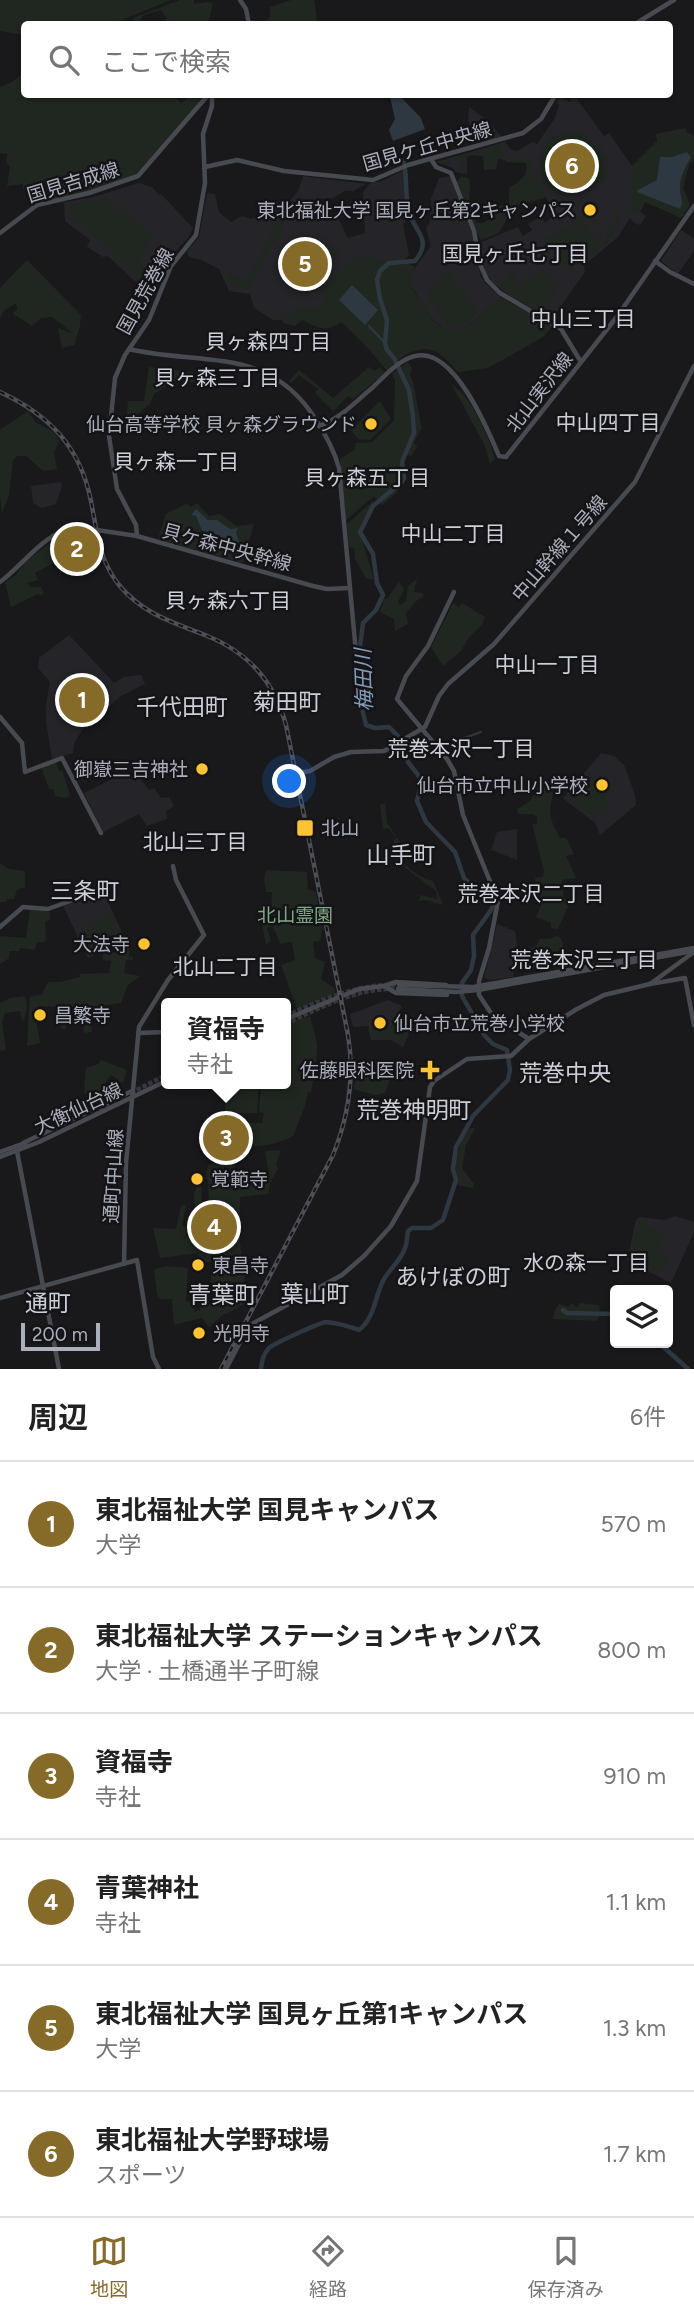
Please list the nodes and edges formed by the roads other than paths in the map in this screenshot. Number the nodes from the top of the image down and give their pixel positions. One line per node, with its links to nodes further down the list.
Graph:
1 (240, 0): 3 (street)
2 (674, 0): 4 (street)
3 (248, 21)
4 (640, 21)
5 (207, 98): 11 (street, 国見吉成線)
6 (211, 98): 9 (street, 国見荒巻線)
7 (554, 98): 8 (street, 国見ケ丘中央線)
8 (430, 159): 9 (street, 国見ケ丘中央線); 15 (street)
9 (205, 167): 14 (street, 国見荒巻線)
10 (694, 206): 12 (street, 北山実沢線)
11 (0, 233)
12 (655, 261): 13 (street); 15 (street, 北山実沢線)
13 (694, 284)
14 (128, 349): 17 (street); 18 (street, 国見荒巻線)
15 (581, 362): 17 (street, 北山実沢線)
16 (694, 366): 24 (street, 中山幹線１号線)
17 (319, 426): 20 (street)
18 (137, 537): 19 (street, 貝ケ森中央幹線); 20 (street, 貝ケ森中央幹線)
19 (0, 582)
20 (350, 589): 22 (street)
21 (454, 592): 24 (street)
22 (356, 653)
23 (0, 717): 26 (street)
24 (421, 729): 25 (street); 34 (street)
25 (291, 774)
26 (101, 833)
27 (173, 866): 41 (street, 通町中山線)
28 (70, 901): 29 (street)
29 (0, 927)
30 (694, 950): 31 (street); 34 (street)
31 (650, 984): 39 (street); 42 (street)
32 (388, 985): 33 (street); 35 (street); 37 (street); 38 (street)
33 (450, 987): 35 (street); 36 (street)
34 (478, 988): 36 (street); 42 (street)
35 (397, 989): 36 (street); 37 (street)
36 (461, 990): 37 (street)
37 (406, 993)
38 (291, 1017)
39 (694, 1025)
40 (161, 1032): 41 (street)
41 (138, 1033): 44 (street, 通町中山線)
42 (529, 1039): 54 (street)
43 (161, 1083): 44 (street, 大衡仙台線)
44 (132, 1094): 46 (street); 47 (street, 大衡仙台線); 49 (street, 通町中山線)
45 (93, 1112): 46 (street, 大衡仙台線)
46 (23, 1143): 47 (street, 大衡仙台線)
47 (17, 1149): 48 (street, 大衡仙台線); 50 (street)
48 (0, 1154)
49 (124, 1264): 50 (street); 53 (street)
50 (43, 1286): 51 (street); 52 (street)
51 (0, 1298)
52 (59, 1369)
53 (159, 1369)
54 (226, 1369)

